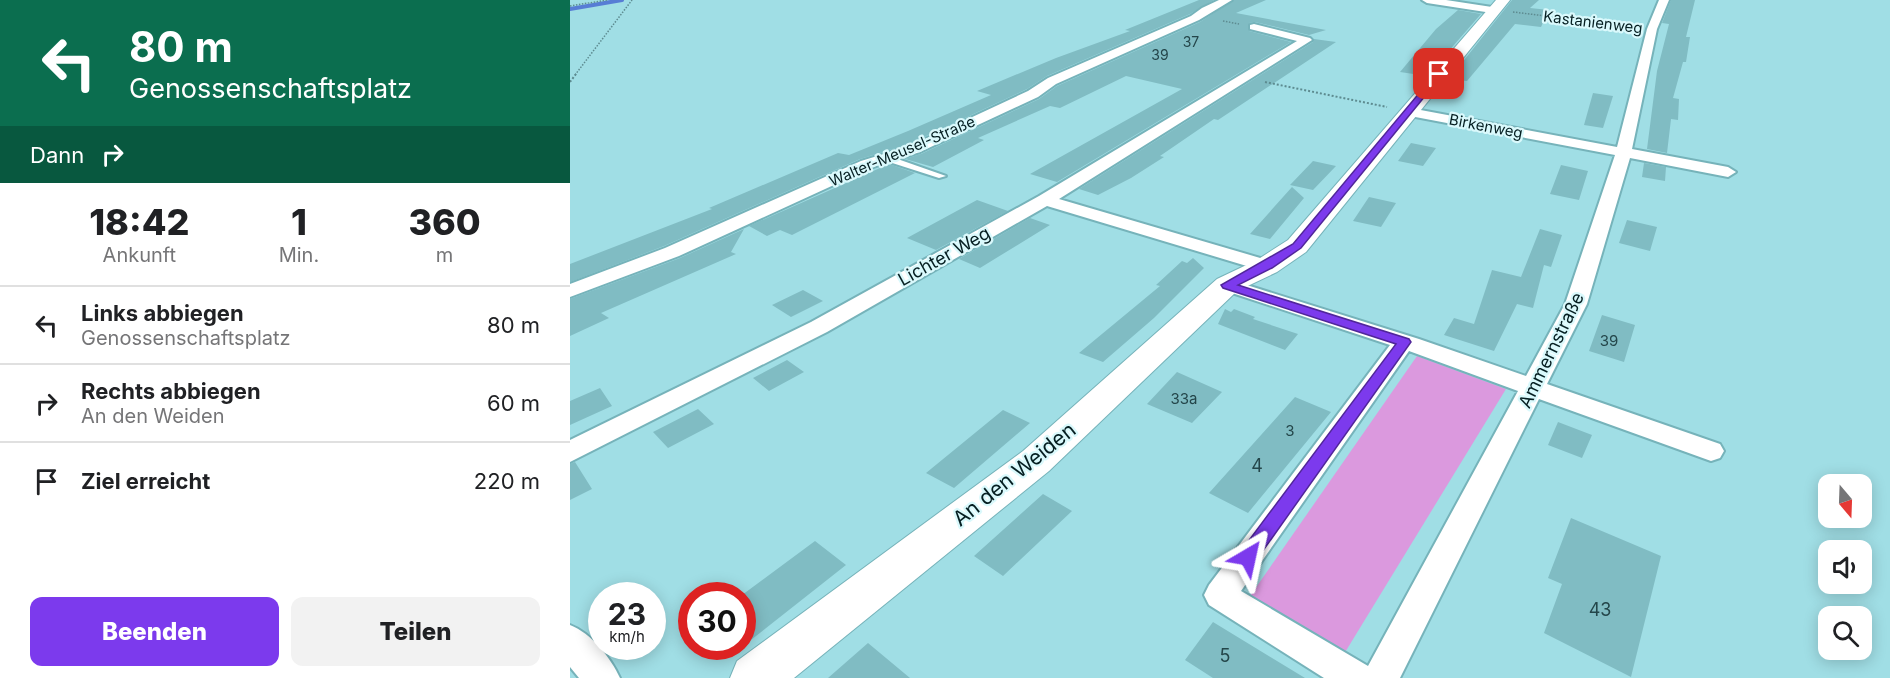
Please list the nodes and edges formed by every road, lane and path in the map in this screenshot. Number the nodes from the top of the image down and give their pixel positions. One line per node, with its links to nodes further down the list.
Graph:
1 (607, 0): 7 (path)
2 (632, 0): 12 (path)
3 (1227, 0): 8 (street, Walter-Meusel-Straße)
4 (1427, 0): 6 (street)
5 (1664, 0): 10 (street, Ammernstraße)
6 (1498, 5): 10 (path, Kastanienweg); 13 (street, An den Weiden)
7 (570, 6)
8 (1198, 16): 9 (path); 15 (street, Walter-Meusel-Straße)
9 (1254, 27): 11 (street, Lichter Weg)
10 (1652, 29): 14 (street, Ammernstraße)
11 (1244, 77): 13 (path); 18 (street, Lichter Weg)
12 (570, 82)
13 (1410, 112): 14 (street, Birkenweg); 19 (street, An den Weiden)
14 (1624, 153): 16 (street, Birkenweg); 23 (street, Ammernstraße)
15 (886, 158): 17 (lane); 21 (street, Walter-Meusel-Straße)
16 (1728, 172)
17 (942, 176)
18 (1045, 200): 19 (street); 25 (street, Lichter Weg)
19 (1268, 266): 20 (street, An den Weiden)
20 (1227, 285): 22 (street); 28 (street, An den Weiden)
21 (570, 291)
22 (1404, 342): 23 (street); 29 (street)
23 (1534, 387): 24 (street); 30 (street, Ammernstraße)
24 (1711, 451)
25 (570, 452)
26 (570, 641): 27 (street)
27 (602, 678)
28 (755, 678)
29 (1356, 678)
30 (1381, 678)

